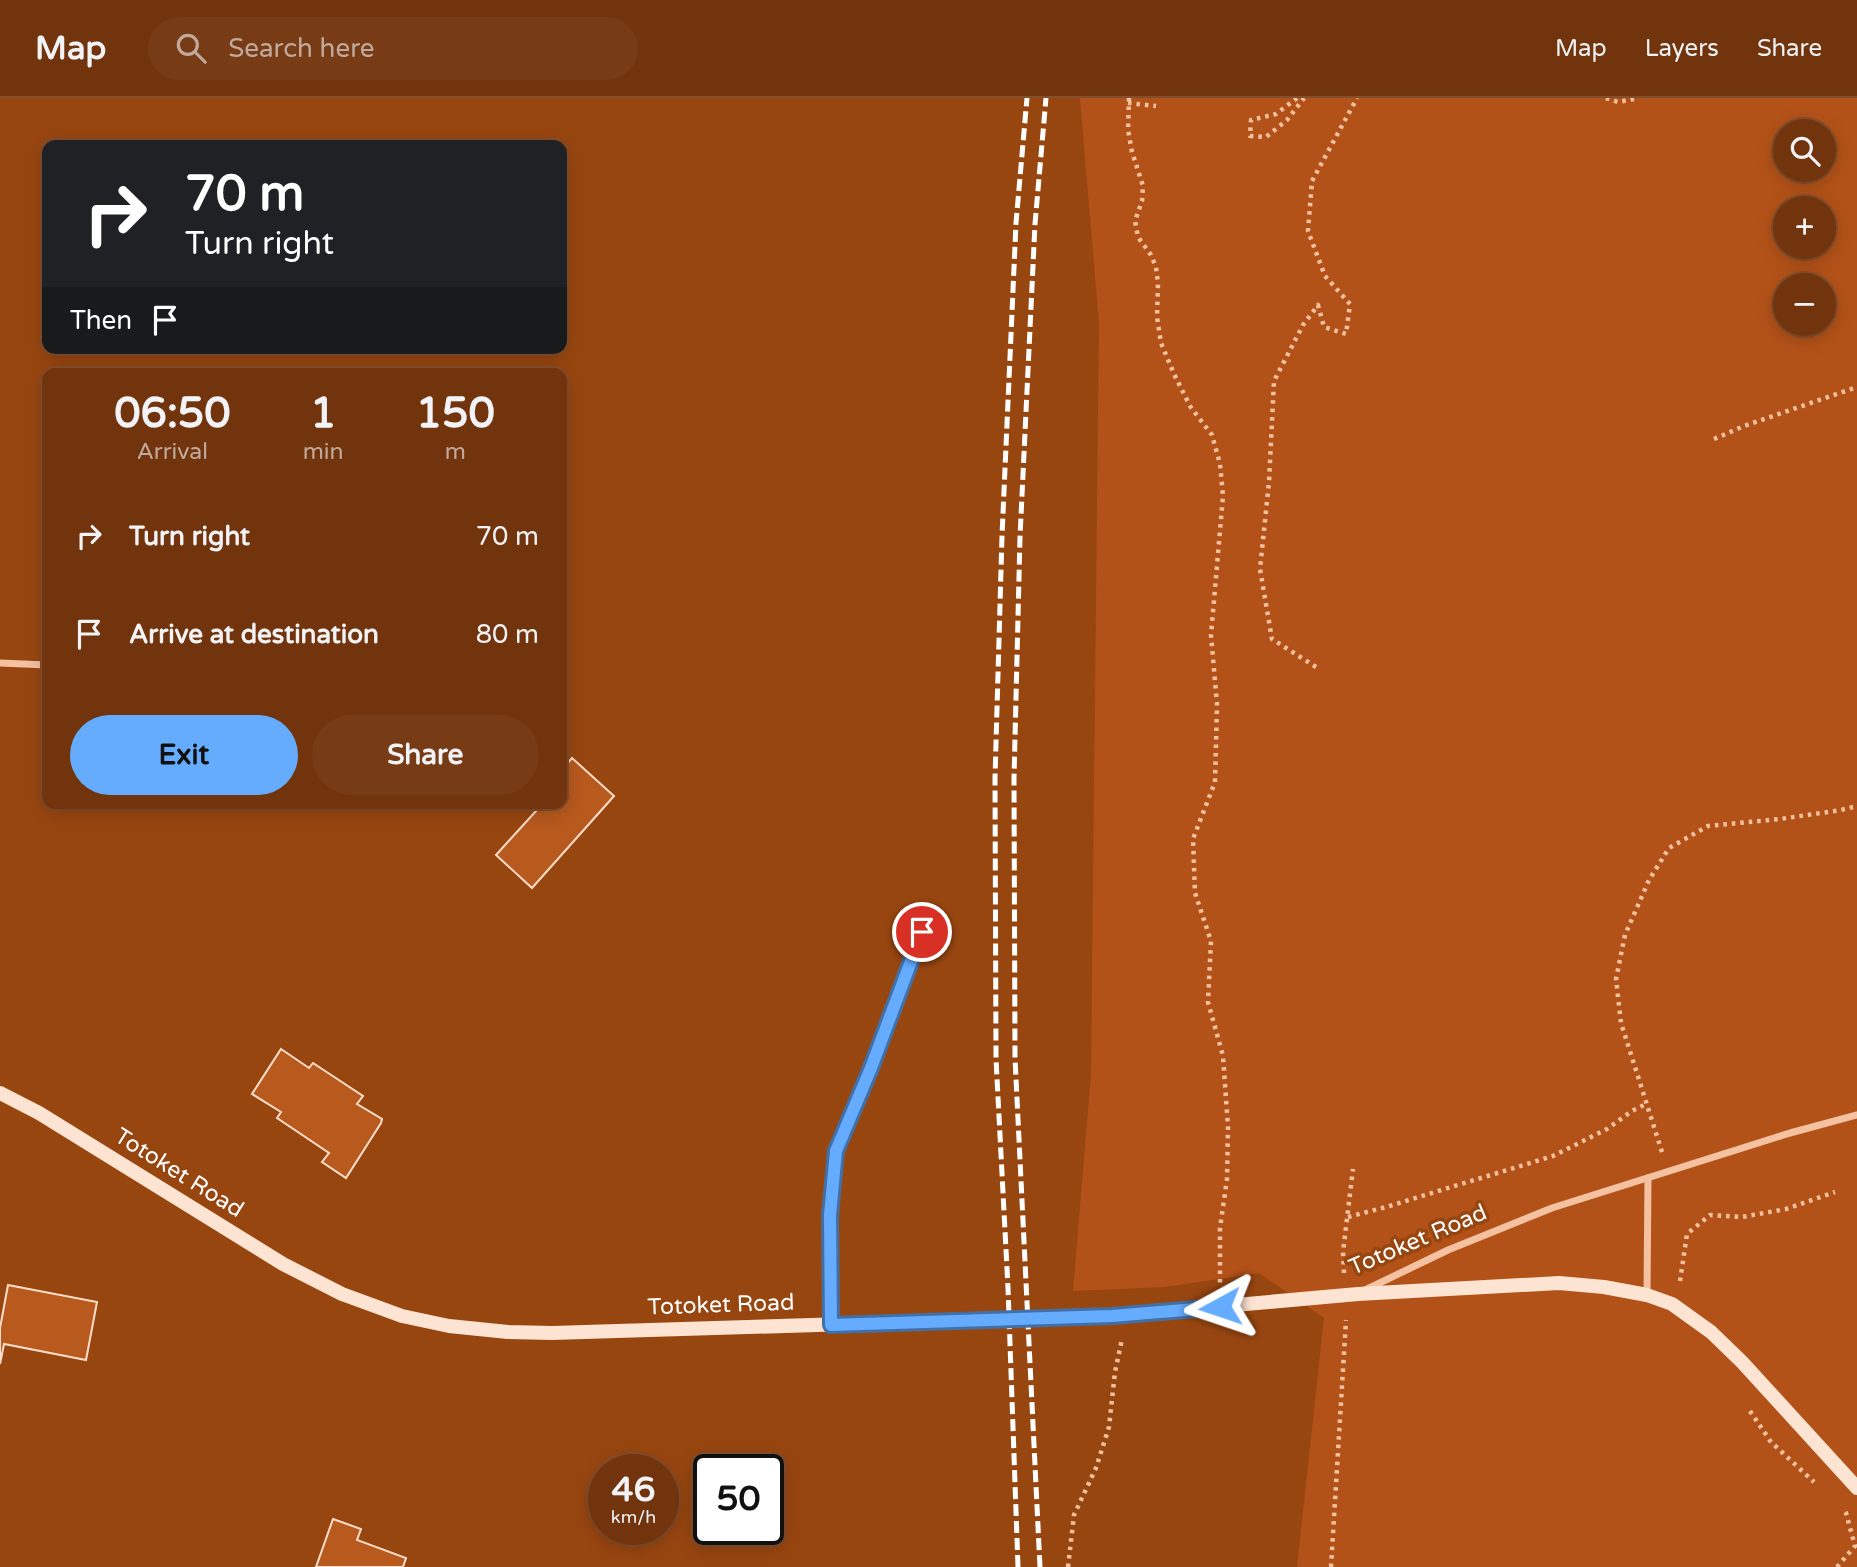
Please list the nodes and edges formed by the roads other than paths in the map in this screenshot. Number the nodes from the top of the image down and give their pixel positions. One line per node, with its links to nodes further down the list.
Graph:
1 (0, 663): 2 (street)
2 (42, 665)
3 (922, 932): 9 (lane)
4 (0, 1093): 9 (main road, Totoket Road)
5 (1857, 1115): 6 (street, Totoket Road)
6 (1648, 1178): 7 (street, Totoket Road); 8 (street)
7 (1351, 1294): 8 (main road); 9 (main road, Totoket Road)
8 (1647, 1294): 10 (main road)
9 (831, 1325)
10 (1857, 1488)

